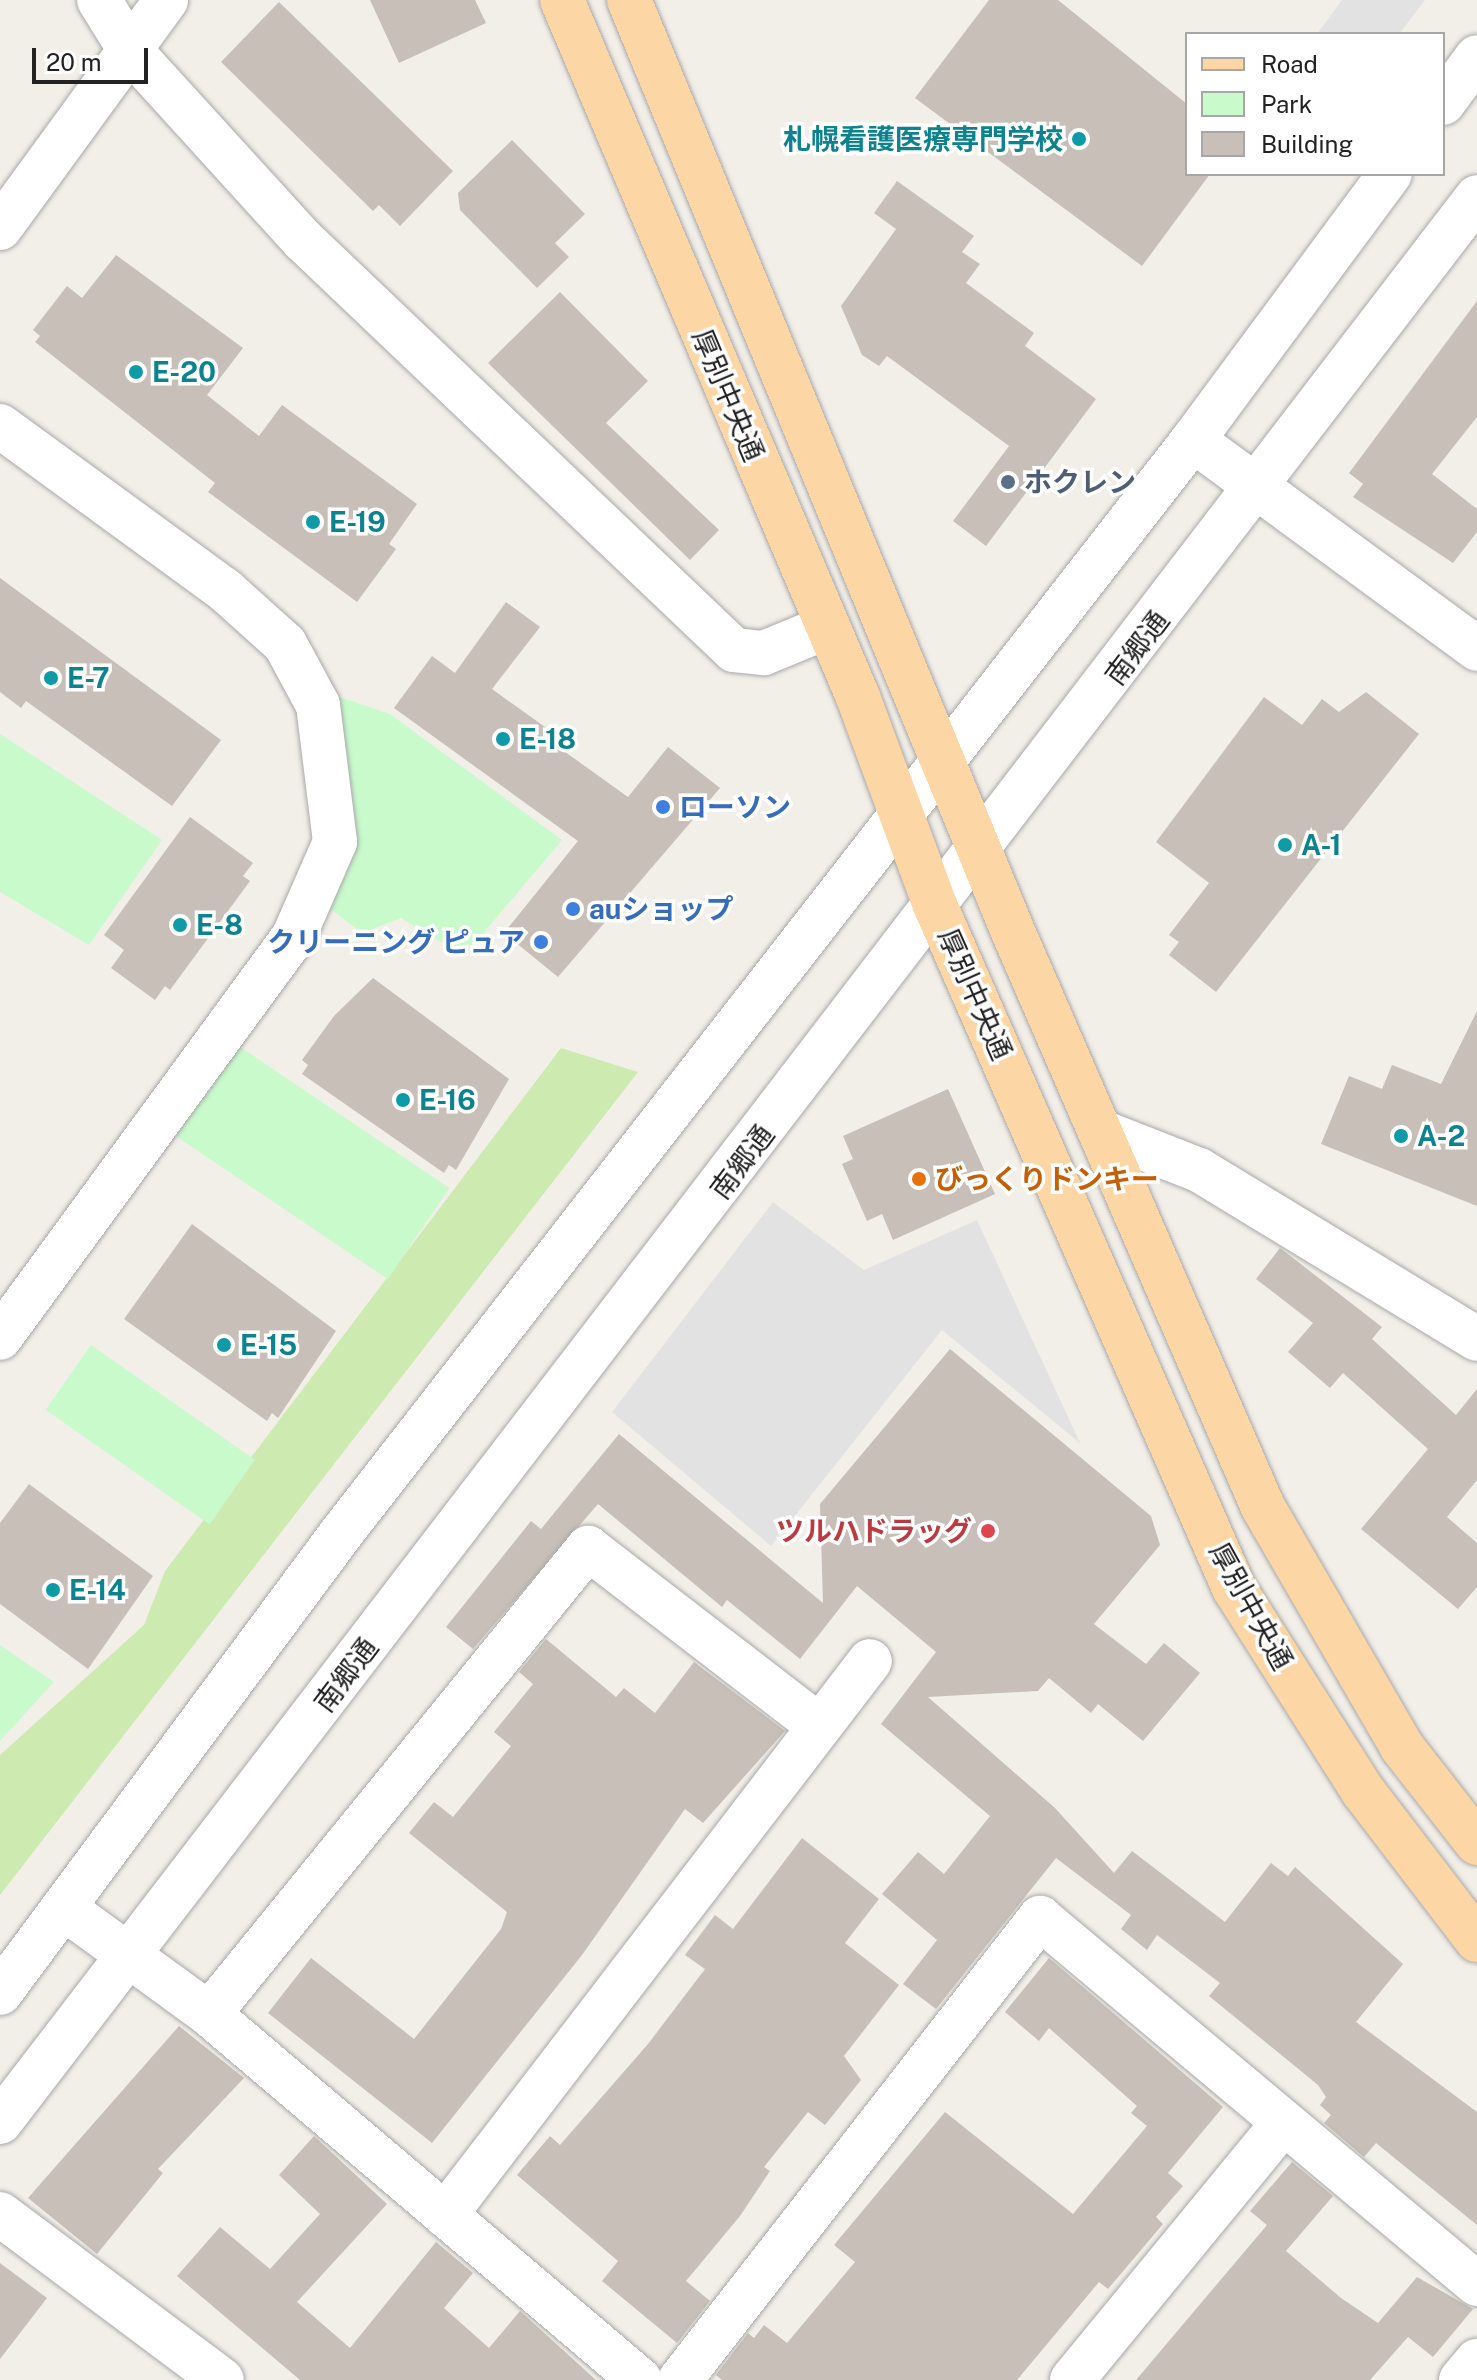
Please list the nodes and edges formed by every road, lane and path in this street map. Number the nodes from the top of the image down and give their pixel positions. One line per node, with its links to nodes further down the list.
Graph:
1 (99, 0): 5 (street)
2 (166, 0): 5 (street)
3 (562, 0): 14 (main road, 厚別中央通)
4 (629, 0): 16 (main road, 厚別中央通)
5 (130, 50): 10 (street); 14 (street)
6 (1477, 57): 7 (street)
7 (1445, 100)
8 (1389, 176): 12 (street)
9 (1477, 197): 13 (street, 南郷通)
10 (0, 228)
11 (0, 426): 21 (street)
12 (1193, 440): 13 (street); 16 (street)
13 (1261, 487): 15 (street); 18 (street, 南郷通)
14 (827, 627): 17 (main road, 厚別中央通)
15 (1477, 648)
16 (943, 764): 17 (street); 18 (main road, 厚別中央通)
17 (900, 819): 19 (main road, 厚別中央通); 26 (street)
18 (978, 847): 19 (street, 南郷通); 20 (main road, 厚別中央通)
19 (935, 905): 27 (main road, 厚別中央通); 28 (street, 南郷通)
20 (1102, 1132): 22 (street); 25 (main road, 厚別中央通)
21 (0, 1338)
22 (1477, 1339)
23 (870, 1661): 24 (street)
24 (819, 1726): 30 (street); 34 (street)
25 (1477, 1843)
26 (65, 1909): 28 (street); 29 (street)
27 (1477, 1940)
28 (130, 1957): 30 (street); 31 (street, 南郷通)
29 (0, 1993)
30 (209, 2014): 34 (street)
31 (0, 2122)
32 (1283, 2123): 35 (street); 39 (street); 40 (street)
33 (0, 2214): 37 (street)
34 (445, 2215): 38 (street)
35 (1477, 2284)
36 (1477, 2361): 41 (street)
37 (222, 2380)
38 (640, 2380)
39 (680, 2380)
40 (1072, 2380)
41 (1461, 2380)

